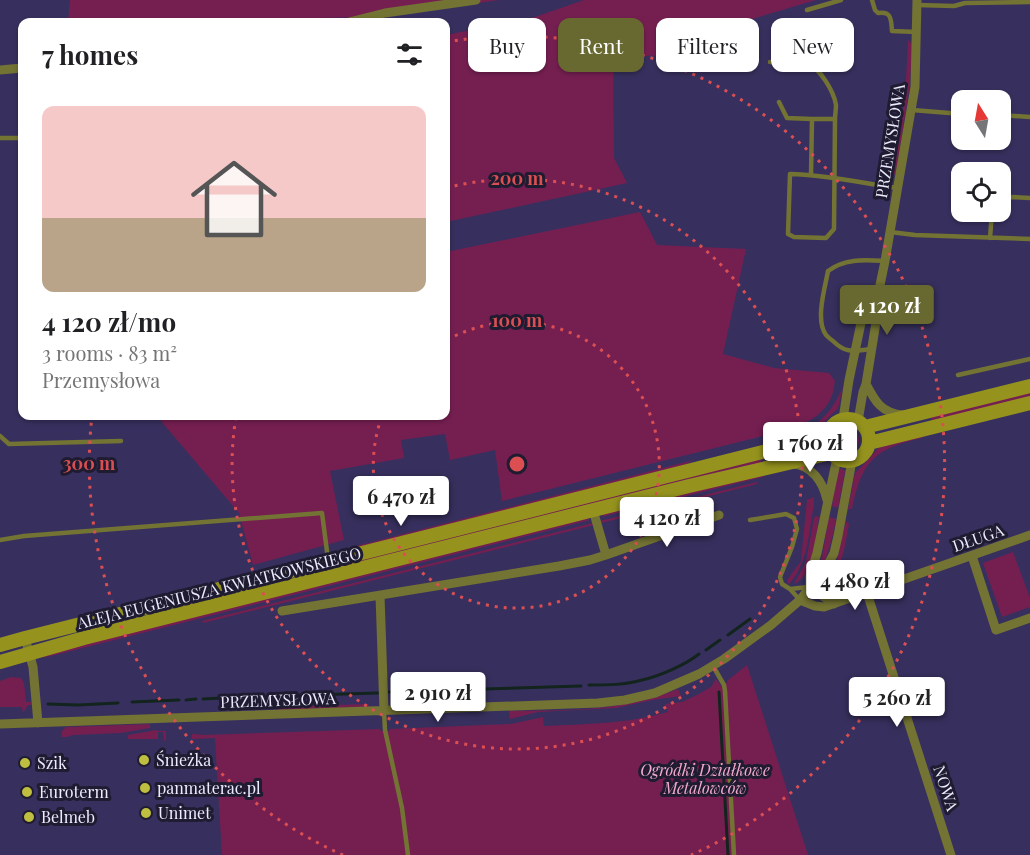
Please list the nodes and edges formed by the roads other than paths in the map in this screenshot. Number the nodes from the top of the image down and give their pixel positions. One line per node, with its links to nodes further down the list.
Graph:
1 (476, 0): 8 (street)
2 (841, 0): 7 (lane)
3 (872, 0): 9 (lane)
4 (917, 2): 6 (lane); 9 (street, PRZEMYSŁOWA)
5 (1030, 2): 6 (lane)
6 (948, 3)
7 (807, 10)
8 (365, 18)
9 (917, 32): 14 (street, PRZEMYSŁOWA)
10 (770, 62): 19 (lane)
11 (18, 68): 12 (street)
12 (0, 70)
13 (779, 102): 18 (lane)
14 (912, 110): 15 (lane); 24 (street, PRZEMYSŁOWA)
15 (951, 113)
16 (1011, 116): 17 (lane)
17 (1030, 117)
18 (812, 119): 19 (lane); 22 (lane)
19 (835, 119): 23 (lane)
20 (0, 138): 21 (lane)
21 (18, 138)
22 (811, 175): 23 (lane); 23 (lane)
23 (835, 178): 24 (lane)
24 (899, 188): 28 (street, PRZEMYSŁOWA)
25 (1011, 197): 26 (lane)
26 (1030, 198)
27 (991, 222): 29 (lane)
28 (890, 232): 29 (lane); 31 (street, PRZEMYSŁOWA)
29 (990, 238): 30 (lane)
30 (1030, 239)
31 (885, 261): 32 (street, PRZEMYSŁOWA); 34 (lane)
32 (880, 285): 33 (street, PRZEMYSŁOWA); 34 (street, PRZEMYSŁOWA)
33 (872, 349): 34 (lane); 37 (street, PRZEMYSŁOWA)
34 (855, 351): 41 (street, PRZEMYSŁOWA)
35 (1030, 359): 36 (lane)
36 (958, 375)
37 (866, 384): 40 (street); 42 (street, PRZEMYSŁOWA)
38 (1030, 386): 40 (street)
39 (1030, 403): 46 (street)
40 (914, 415): 42 (street)
41 (843, 419): 42 (street); 44 (street)
42 (861, 424): 46 (street)
43 (0, 436): 45 (lane)
44 (826, 436): 47 (street); 58 (street, ALEJA EUGENIUSZA KWIATKOWSKIEGO)
45 (121, 441)
46 (869, 443): 48 (street)
47 (834, 456): 48 (street); 49 (street, ALEJA EUGENIUSZA KWIATKOWSKIEGO); 50 (street, PRZEMYSŁOWA)
48 (852, 461): 60 (street, PRZEMYSŁOWA)
49 (783, 464): 50 (street); 51 (street, ALEJA EUGENIUSZA KWIATKOWSKIEGO)
50 (827, 502): 60 (street, PRZEMYSŁOWA)
51 (593, 510): 56 (street); 59 (street, ALEJA EUGENIUSZA KWIATKOWSKIEGO)
52 (719, 515): 56 (street)
53 (750, 520): 61 (lane)
54 (1030, 535): 57 (street, DŁUGA)
55 (0, 540): 58 (lane)
56 (606, 555): 63 (street)
57 (972, 556): 62 (street, DŁUGA); 67 (street)
58 (329, 561): 59 (lane); 68 (street, ALEJA EUGENIUSZA KWIATKOWSKIEGO)
59 (333, 576): 70 (street, ALEJA EUGENIUSZA KWIATKOWSKIEGO)
60 (810, 587): 61 (lane); 64 (street, PRZEMYSŁOWA); 65 (street)
61 (790, 589): 64 (lane)
62 (867, 593): 65 (street, DŁUGA); 78 (street, NOWA)
63 (380, 596): 66 (street); 73 (street)
64 (800, 600): 65 (street, DŁUGA); 72 (street, PRZEMYSŁOWA)
65 (834, 604)
66 (282, 611)
67 (1030, 618)
68 (25, 638): 69 (street, ALEJA EUGENIUSZA KWIATKOWSKIEGO); 70 (street)
69 (0, 645)
70 (29, 653): 71 (street, ALEJA EUGENIUSZA KWIATKOWSKIEGO); 74 (street)
71 (0, 662)
72 (713, 666): 73 (street, PRZEMYSŁOWA); 77 (lane)
73 (384, 711): 74 (street, PRZEMYSŁOWA); 76 (lane)
74 (38, 723): 75 (street, PRZEMYSŁOWA)
75 (0, 724)
76 (408, 855)
77 (734, 855)
78 (951, 855)

